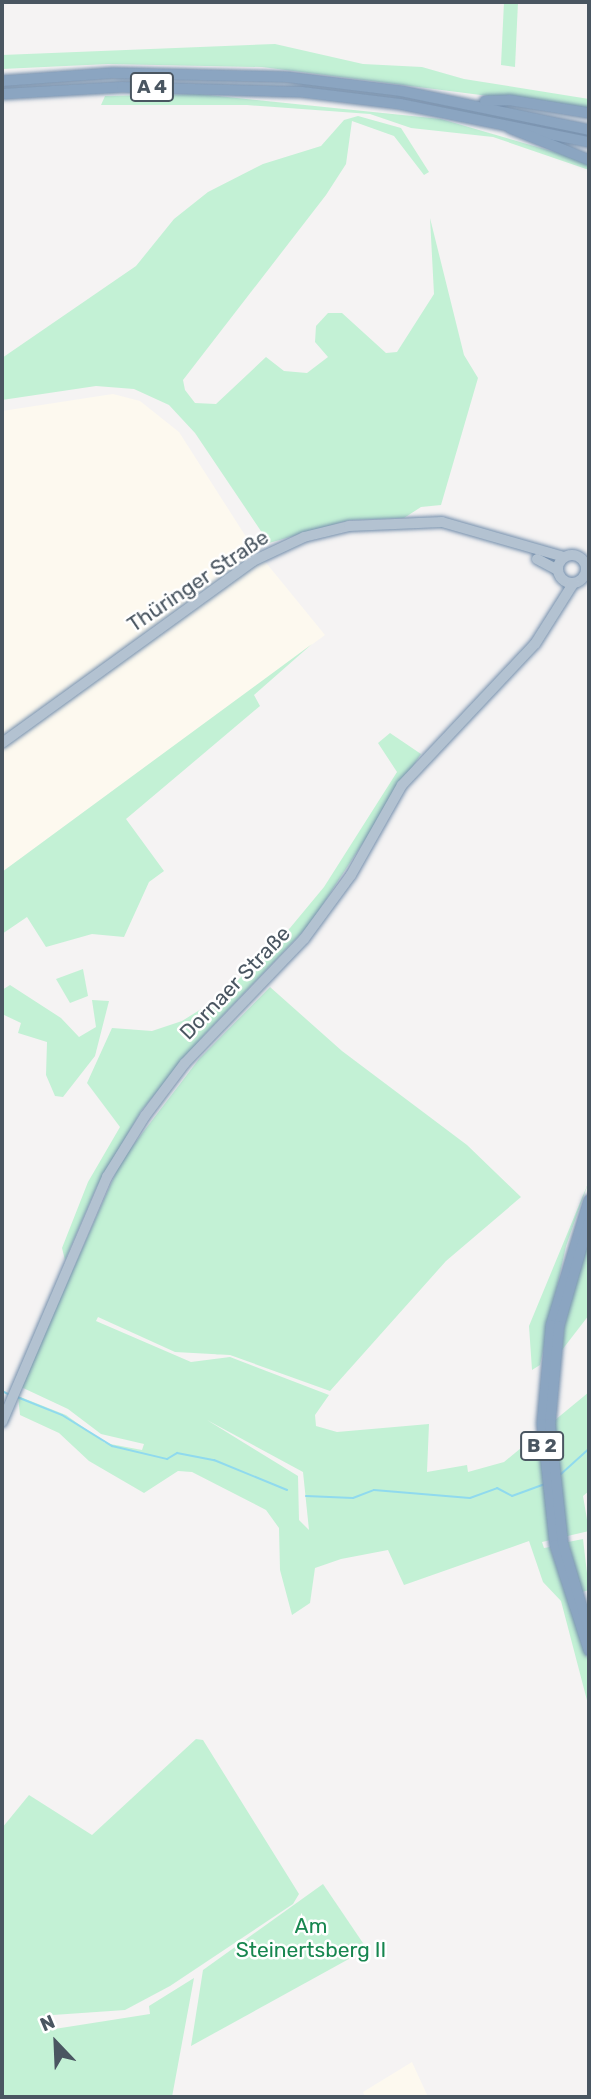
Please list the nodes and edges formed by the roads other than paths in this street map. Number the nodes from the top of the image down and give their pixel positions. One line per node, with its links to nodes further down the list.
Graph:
1 (2, 80): 3 (highway, A 4)
2 (2, 94): 5 (highway, A 4)
3 (468, 103): 4 (highway); 6 (highway, A 4)
4 (589, 113)
5 (498, 122): 7 (highway, A 4); 8 (highway)
6 (589, 130)
7 (589, 142)
8 (589, 160)
9 (564, 557): 10 (main road, Dornaer Straße); 11 (main road, Thüringer Straße); 13 (main road, Thüringer Straße)
10 (559, 574): 11 (main road, Thüringer Straße); 12 (main road, Dornaer Straße); 14 (main road, Thüringer Straße)
11 (584, 576): 12 (main road, Dornaer Straße)
12 (557, 608): 18 (main road, Dornaer Straße)
13 (2, 743)
14 (2, 749)
15 (589, 1200): 17 (highway, B 2)
16 (589, 1222): 17 (highway, B 2)
17 (555, 1326): 19 (highway, B 2)
18 (2, 1422)
19 (564, 1566): 20 (highway, B 2); 21 (highway, B 2)
20 (589, 1630)
21 (589, 1651)

